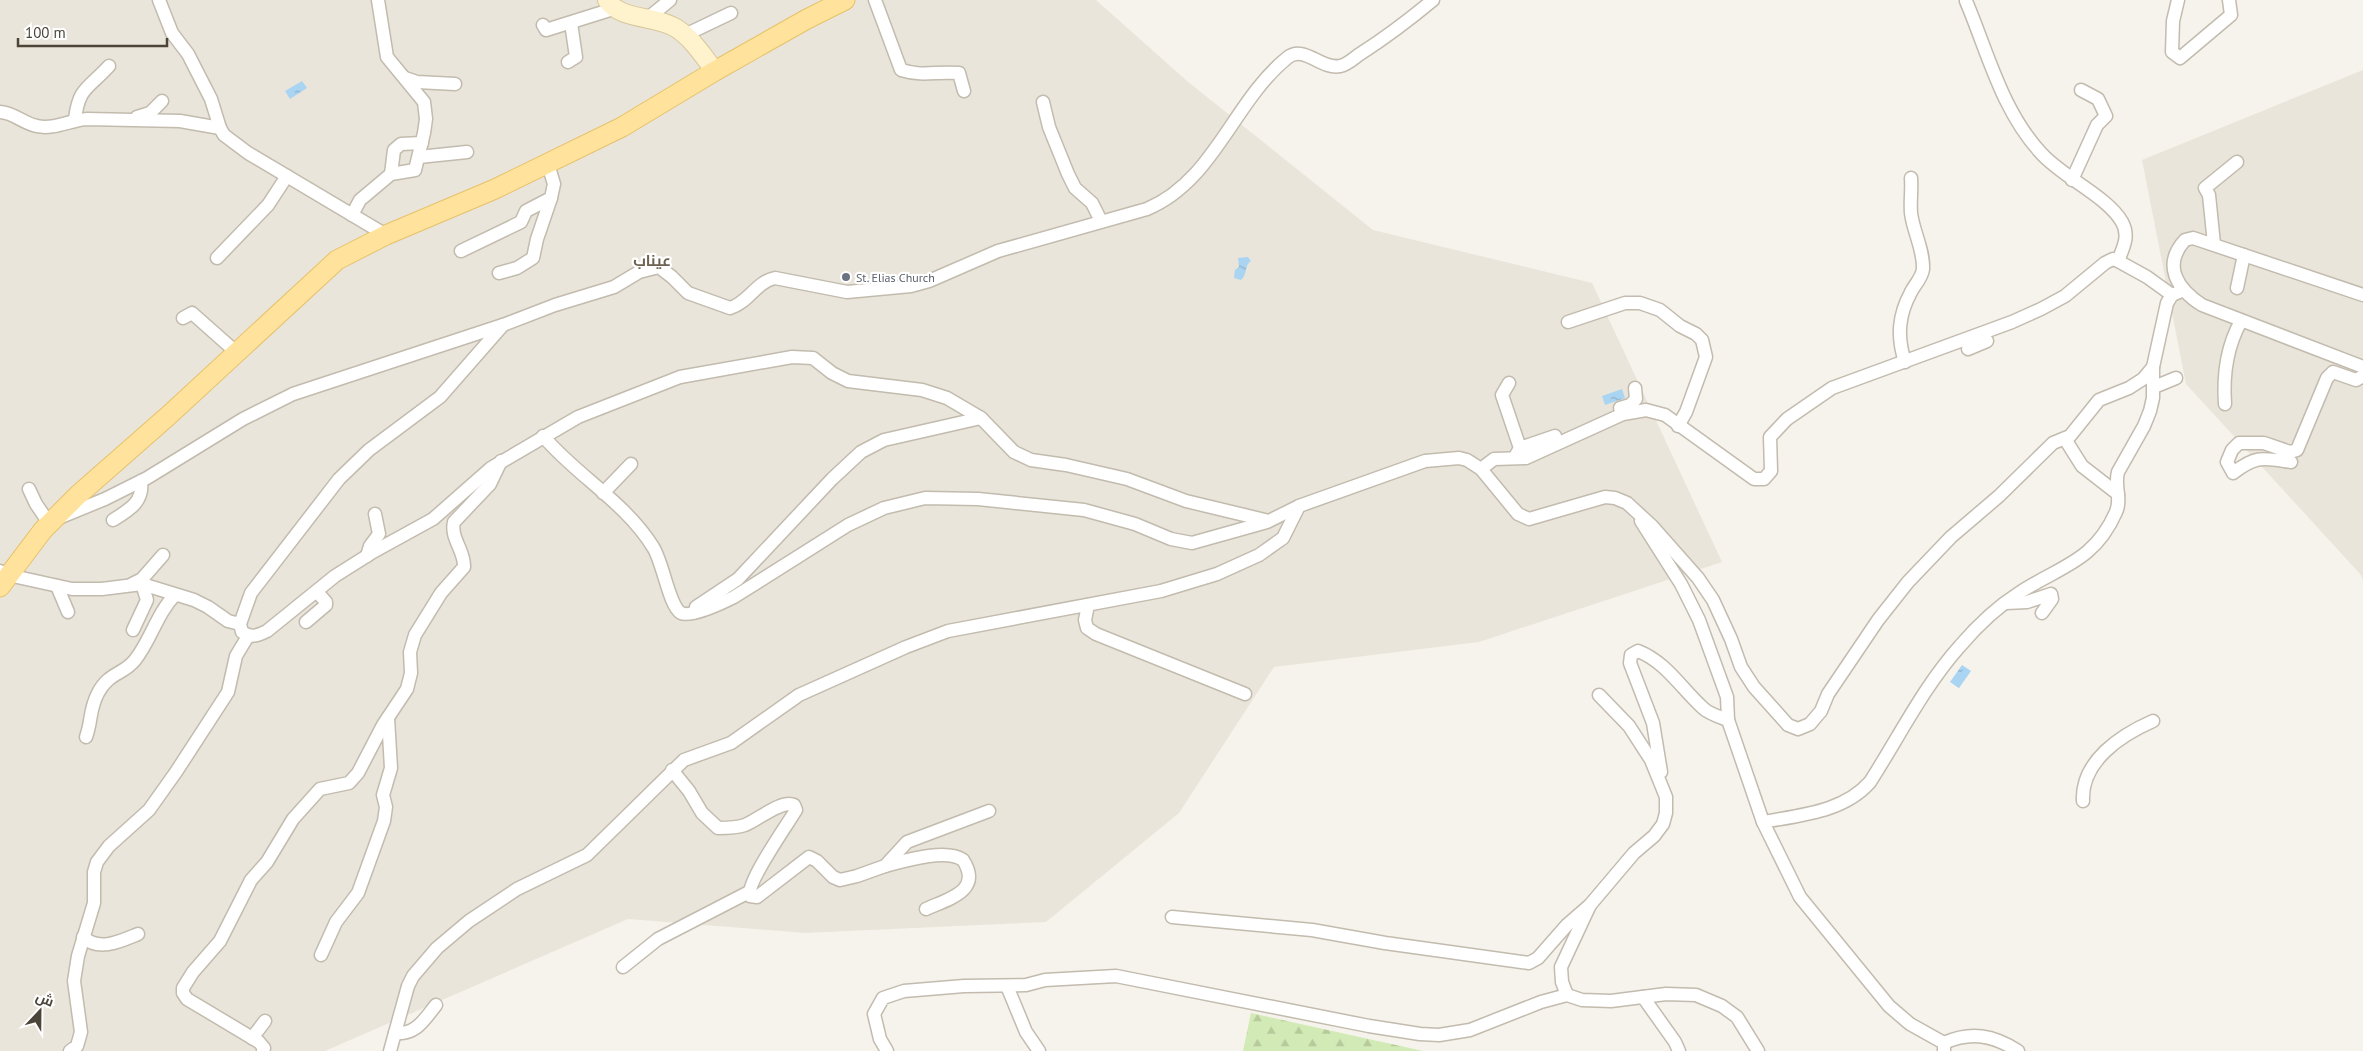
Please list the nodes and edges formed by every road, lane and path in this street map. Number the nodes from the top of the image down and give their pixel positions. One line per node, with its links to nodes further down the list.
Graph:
1 (159, 0): 28 (street)
2 (378, 0): 19 (street)
3 (670, 0): 12 (street)
4 (845, 0): 18 (main road)
5 (875, 0): 22 (street)
6 (1433, 0): 40 (street)
7 (2178, 0): 8 (street)
8 (2228, 0)
9 (1966, 1): 37 (street)
10 (610, 4): 12 (street); 13 (street)
11 (730, 13): 15 (street)
12 (648, 18): 15 (street)
13 (571, 24): 14 (street); 16 (street)
14 (543, 25)
15 (685, 35): 18 (street)
16 (568, 62)
17 (108, 66): 26 (street)
18 (715, 71): 33 (main road)
19 (405, 78): 20 (street); 29 (street)
20 (455, 84)
21 (2081, 90): 37 (street)
22 (964, 91)
23 (162, 101): 27 (street)
24 (1043, 102): 40 (street)
25 (0, 112): 26 (street)
26 (75, 120): 27 (street)
27 (132, 120): 28 (street)
28 (220, 128): 35 (street)
29 (422, 143): 31 (street); 34 (street)
30 (467, 152): 31 (street)
31 (419, 157): 34 (street)
32 (2237, 162): 42 (street)
33 (548, 164): 38 (street); 41 (main road)
34 (391, 174): 39 (street)
35 (287, 176): 39 (street); 45 (street)
36 (1911, 178): 59 (street)
37 (2072, 180): 46 (street)
38 (551, 198): 43 (street); 47 (street)
39 (352, 215): 41 (street)
40 (1101, 222): 55 (street)
41 (386, 235): 58 (main road)
42 (2214, 244): 44 (street); 49 (street)
43 (461, 252)
44 (2244, 255): 48 (street); 51 (street)
45 (217, 258)
46 (2118, 261): 50 (street); 56 (street)
47 (499, 273)
48 (2236, 288)
49 (2184, 290): 50 (street); 54 (street)
50 (2172, 295): 60 (street)
51 (2363, 295)
52 (183, 318): 58 (street)
53 (1568, 322): 69 (street)
54 (2241, 322): 61 (street); 67 (street)
55 (503, 325): 77 (street); 100 (street)
56 (1981, 334): 57 (street); 59 (street)
57 (1968, 349)
58 (236, 352): 86 (main road)
59 (1905, 362): 69 (street)
60 (2153, 367): 65 (street); 71 (street)
61 (2363, 367)
62 (2363, 376): 74 (street)
63 (2176, 378): 65 (street)
64 (1509, 382): 72 (street)
65 (2154, 387): 80 (street)
66 (1635, 388): 72 (street)
67 (2225, 404)
68 (980, 418): 70 (street); 85 (street); 98 (street)
69 (1678, 426): 72 (street)
70 (543, 436): 73 (street); 79 (street)
71 (2065, 439): 80 (street); 83 (street)
72 (1516, 453): 76 (street)
73 (501, 461): 88 (street); 105 (street)
74 (2291, 462)
75 (631, 464): 79 (street)
76 (1481, 470): 81 (street); 83 (street)
77 (141, 481): 84 (street); 86 (street)
78 (29, 489): 86 (street)
79 (603, 493): 98 (street)
80 (2118, 494): 94 (street)
81 (1299, 506): 85 (street); 95 (street)
82 (375, 514): 88 (street)
83 (1638, 514): 106 (street)
84 (114, 520)
85 (1269, 521): 98 (street)
86 (51, 522): 89 (main road)
87 (163, 555): 90 (street)
88 (367, 556): 92 (street)
89 (3, 578): 91 (street)
90 (137, 584): 91 (street); 93 (street); 101 (street)
91 (57, 586): 96 (street)
92 (317, 592): 99 (street); 102 (street)
93 (175, 595): 100 (street); 108 (street)
94 (2006, 603): 97 (street); 113 (street)
95 (1088, 606): 103 (street); 109 (street)
96 (68, 612)
97 (2042, 613)
98 (685, 615)
99 (306, 622)
100 (240, 624): 102 (street)
101 (133, 630)
102 (248, 636): 122 (street)
103 (1245, 694)
104 (1600, 695): 110 (street)
105 (388, 718): 123 (street); 131 (street)
106 (1728, 720): 110 (street); 113 (street)
107 (2153, 721): 111 (street)
108 (86, 737)
109 (672, 770): 117 (street); 130 (street)
110 (1666, 797): 118 (street)
111 (2084, 801)
112 (990, 811): 115 (street)
113 (1763, 822): 132 (street)
114 (959, 857): 115 (street); 116 (street); 119 (street)
115 (885, 866): 117 (street)
116 (940, 866)
117 (749, 892): 124 (street)
118 (1590, 905): 120 (street); 126 (street)
119 (926, 908)
120 (1172, 917)
121 (138, 934): 122 (street)
122 (83, 937): 133 (street)
123 (321, 955)
124 (623, 966)
125 (1007, 986): 126 (street); 136 (street); 137 (street)
126 (1567, 995): 127 (street)
127 (1643, 997): 138 (street); 139 (street)
128 (436, 1005): 130 (street)
129 (265, 1021): 131 (street)
130 (395, 1033): 135 (street)
131 (252, 1038): 134 (street)
132 (1944, 1047): 140 (street)
133 (70, 1051)
134 (263, 1051)
135 (390, 1051)
136 (887, 1051)
137 (1039, 1051)
138 (1679, 1051)
139 (1758, 1051)
140 (2018, 1051)

